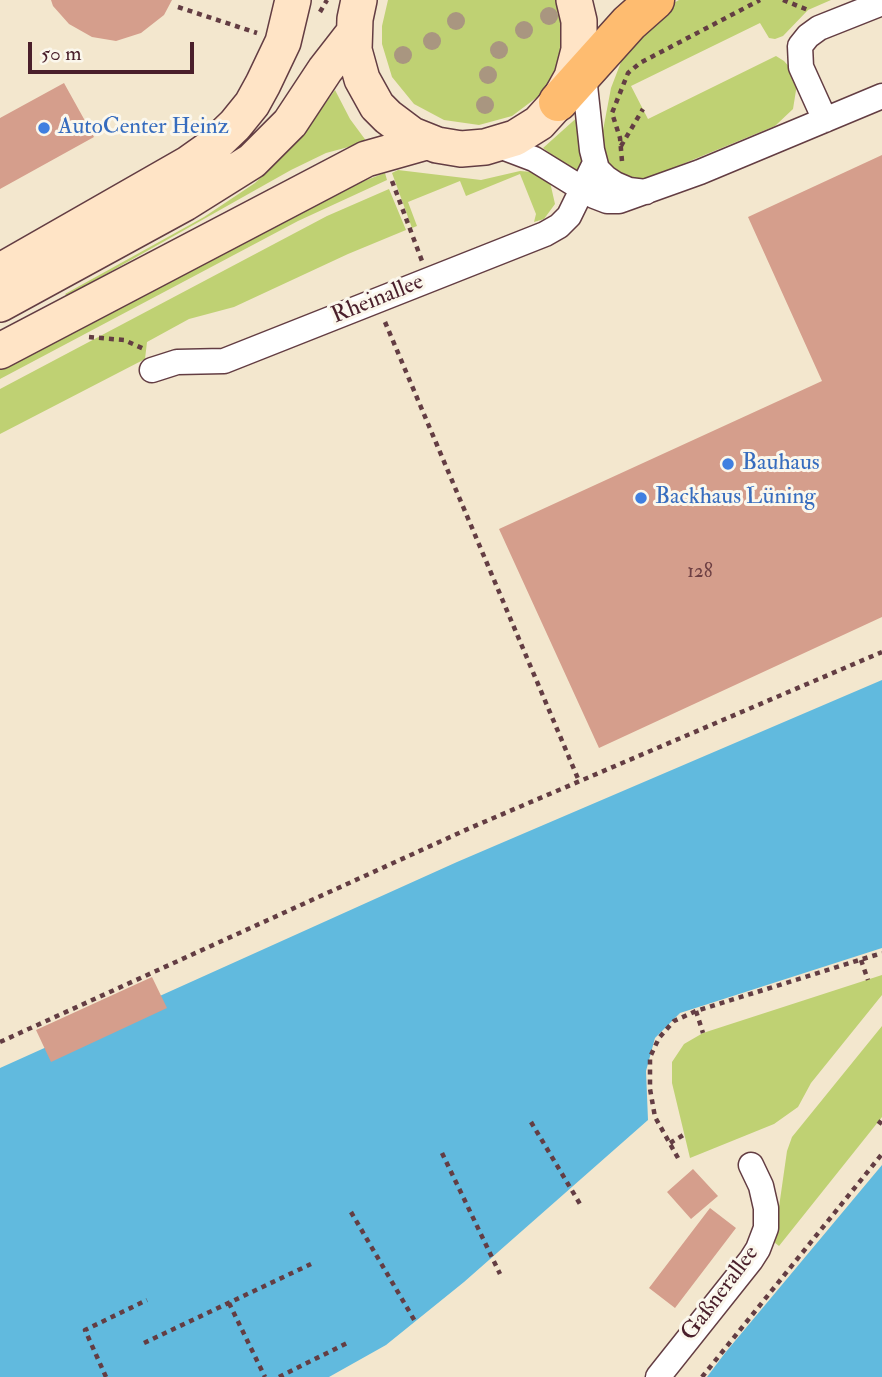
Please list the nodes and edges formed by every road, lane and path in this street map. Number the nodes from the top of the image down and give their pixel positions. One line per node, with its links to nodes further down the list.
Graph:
1 (293, 0): 24 (main road)
2 (574, 0): 9 (main road)
3 (655, 0): 9 (highway)
4 (760, 0): 16 (path)
5 (882, 3): 13 (street)
6 (178, 7): 8 (path)
7 (354, 13): 14 (main road); 22 (main road)
8 (264, 35)
9 (582, 54): 11 (highway); 17 (street)
10 (882, 96): 13 (street)
11 (558, 102): 15 (main road)
12 (643, 108): 16 (path)
13 (825, 120): 21 (street)
14 (426, 142): 15 (main road); 28 (main road)
15 (497, 145): 20 (street)
16 (621, 146): 18 (path)
17 (595, 163): 20 (street, Rheinallee); 21 (street)
18 (620, 172)
19 (392, 182): 23 (path)
20 (582, 190): 21 (street); 25 (street, Rheinallee)
21 (647, 192)
22 (137, 229): 24 (main road); 26 (main road)
23 (425, 269)
24 (2, 270)
25 (377, 302): 29 (street, Rheinallee); 31 (path)
26 (0, 304)
27 (88, 337): 29 (path)
28 (0, 351)
29 (158, 368)
30 (882, 652): 31 (path)
31 (579, 781): 37 (path)
32 (882, 953): 33 (path)
33 (861, 960): 34 (path); 35 (path)
34 (868, 980)
35 (696, 1011): 36 (path); 40 (path)
36 (703, 1033)
37 (0, 1042)
38 (531, 1122): 45 (path)
39 (685, 1134): 40 (path)
40 (670, 1143): 43 (path)
41 (442, 1153): 48 (path)
42 (882, 1154): 58 (path)
43 (678, 1158)
44 (751, 1165): 57 (street, Gaßnerallee)
45 (580, 1204)
46 (351, 1212): 51 (path)
47 (311, 1264): 50 (path)
48 (500, 1274)
49 (147, 1300): 54 (path)
50 (229, 1303): 52 (path); 55 (path)
51 (416, 1323)
52 (144, 1343)
53 (347, 1343): 56 (path)
54 (106, 1377)
55 (265, 1377)
56 (279, 1377)
57 (658, 1377)
58 (702, 1377)

